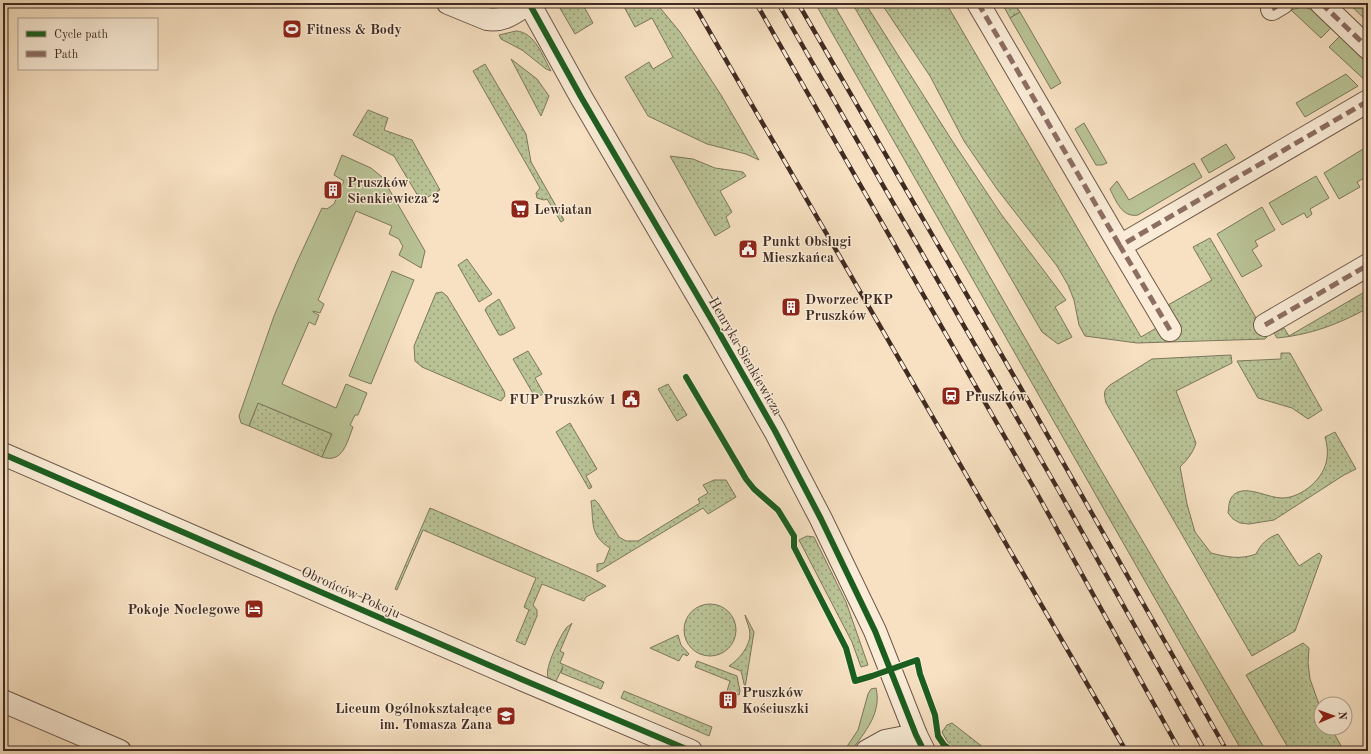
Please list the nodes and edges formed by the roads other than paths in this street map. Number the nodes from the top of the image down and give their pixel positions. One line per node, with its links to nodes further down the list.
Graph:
1 (448, 3): 2 (street)
2 (529, 3): 13 (street, Henryka Sienkiewicza)
3 (978, 3): 7 (street)
4 (1321, 3): 5 (street)
5 (1368, 48)
6 (1368, 101): 7 (street)
7 (1120, 246): 10 (street)
8 (1368, 265): 9 (street)
9 (1265, 325)
10 (1170, 330)
11 (3, 454): 15 (street, Obrońców Pokoju)
12 (3, 701): 14 (street)
13 (915, 746): 16 (street)
14 (120, 751)
15 (691, 751)
16 (868, 751)

